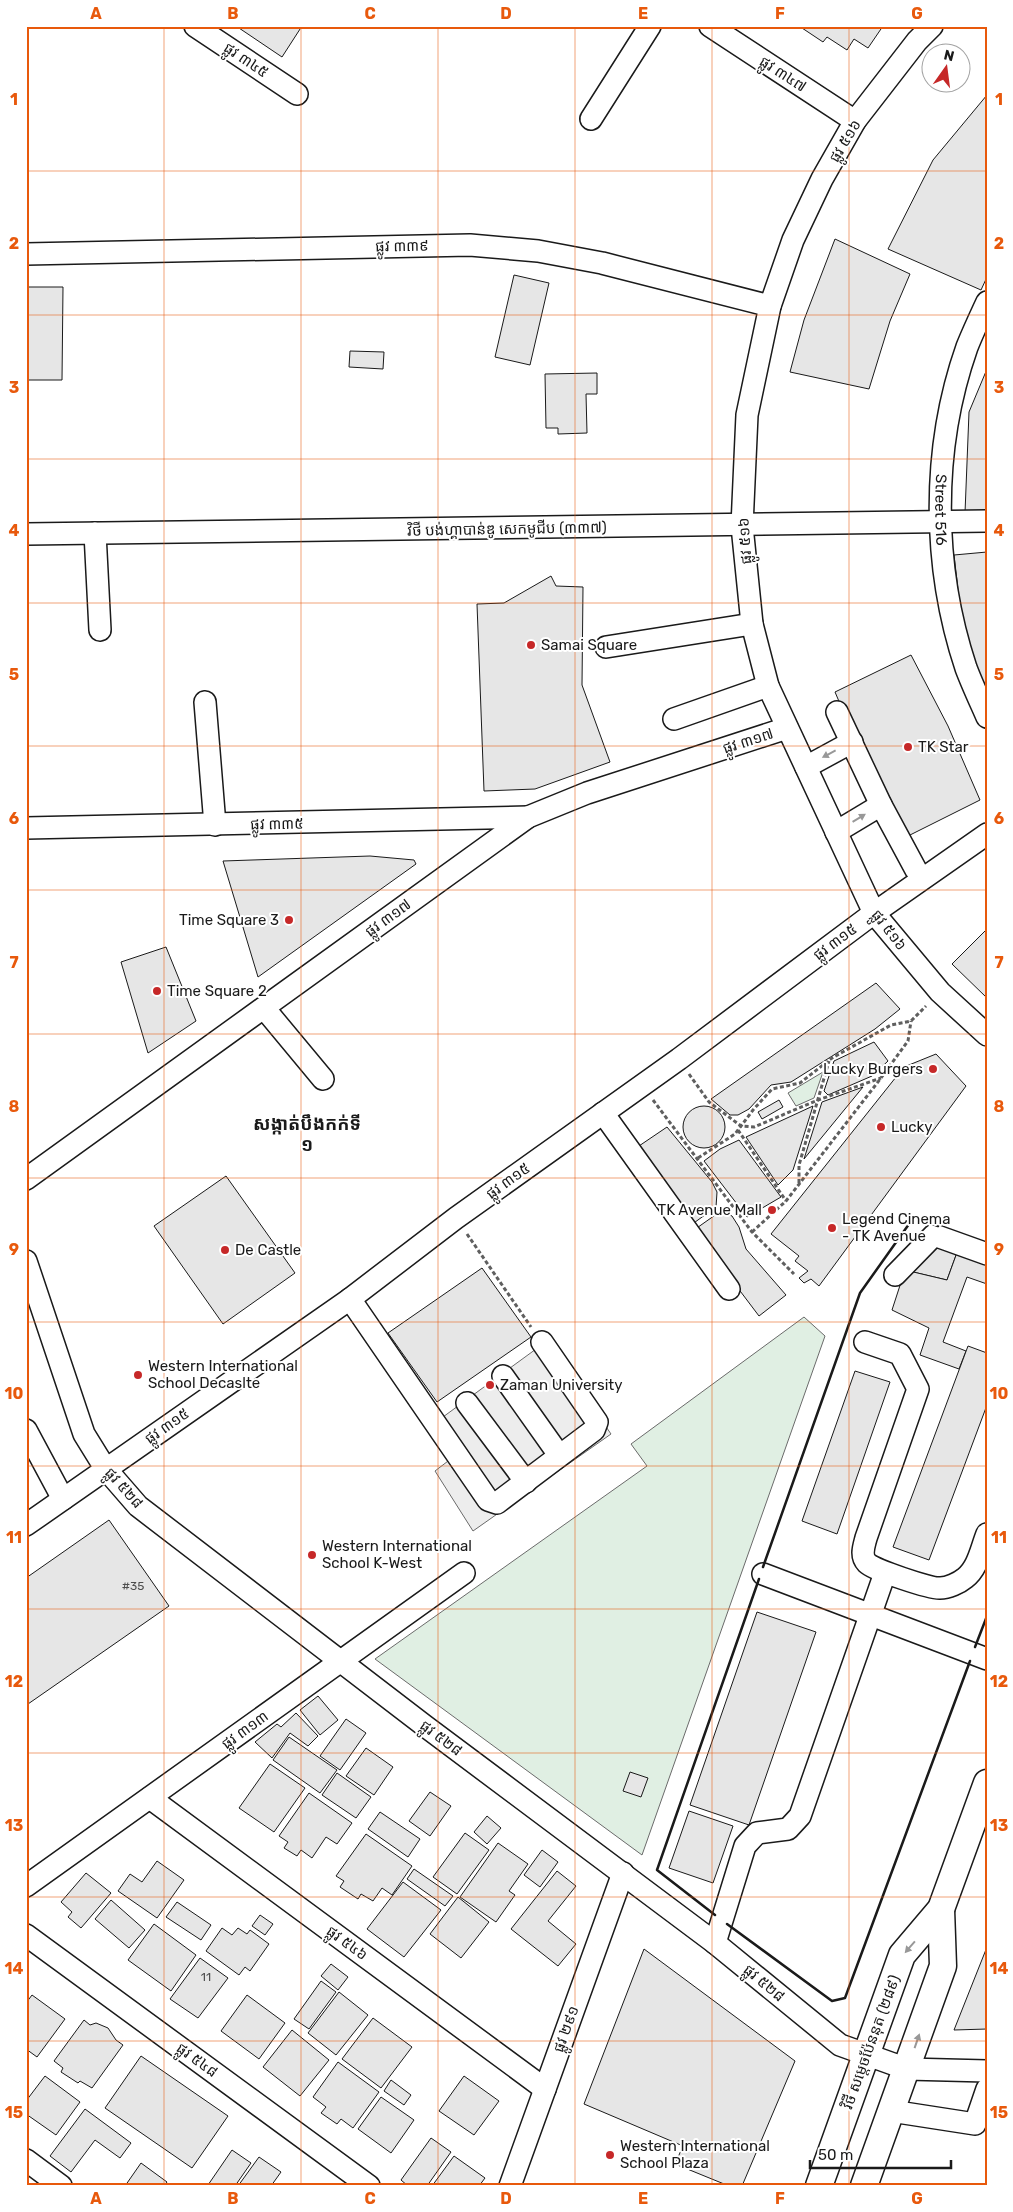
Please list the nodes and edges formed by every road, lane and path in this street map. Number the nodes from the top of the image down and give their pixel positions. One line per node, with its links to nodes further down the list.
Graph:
1 (195, 26): 5 (street, ផ្លូវ ៣៤៥)
2 (650, 26): 6 (street)
3 (710, 26): 7 (street, ផ្លូវ ៣៤៧)
4 (932, 26): 7 (street, ផ្លូវ ៥១៦)
5 (297, 94)
6 (590, 119)
7 (855, 121): 10 (street, ផ្លូវ ៥១៦)
8 (26, 254): 10 (street, ផ្លូវ ៣៣៩)
9 (987, 302): 12 (street, Street 516)
10 (770, 306): 13 (street, ផ្លូវ ៥១៦)
11 (987, 521): 12 (street, វិថី បង់ហ្គាបាន់ឌូ សេកមូជីប (៣៣៧))
12 (940, 522): 13 (street, វិថី បង់ហ្គាបាន់ឌូ សេកមូជីប (៣៣៧)); 22 (street, Street 516)
13 (742, 526): 14 (street, វិថី បង់ហ្គាបាន់ឌូ សេកមូជីប (៣៣៧)); 16 (street, ផ្លូវ ៥១៦)
14 (95, 533): 15 (street, វិថី បង់ហ្គាបាន់ឌូ សេកមូជីប (៣៣៧)); 17 (street)
15 (26, 534)
16 (752, 624): 18 (street); 19 (street, ផ្លូវ ៥១៦)
17 (100, 630)
18 (606, 647)
19 (768, 686): 23 (street); 24 (street, ផ្លូវ ៥១៦)
20 (205, 702): 29 (street)
21 (838, 712): 25 (street)
22 (987, 717)
23 (674, 719)
24 (787, 728): 26 (street, ផ្លូវ ៥១៦); 28 (street, ផ្លូវ ៣១៧)
25 (852, 742): 26 (street, one-way to 26); 27 (street)
26 (806, 766): 31 (street, ផ្លូវ ៥១៦)
27 (881, 805): 31 (street, one-way to 27); 33 (street)
28 (528, 817): 29 (street, ផ្លូវ ៣៣៥); 36 (street, ផ្លូវ ៣១៧)
29 (215, 825): 30 (street, ផ្លូវ ៣៣៥)
30 (26, 828)
31 (836, 832): 34 (street, ផ្លូវ ៥១៦)
32 (987, 834): 34 (street, ផ្លូវ ៣១៥)
33 (916, 870)
34 (874, 913): 35 (street, ផ្លូវ ៥១៦); 39 (street, ផ្លូវ ៣១៥)
35 (940, 992): 37 (path); 38 (street, ផ្លូវ ៥១៦)
36 (264, 1008): 42 (street); 49 (street, ផ្លូវ ៣១៧)
37 (911, 1021): 40 (path); 41 (path)
38 (987, 1035)
39 (679, 1059): 43 (street, ផ្លូវ ៣១៥); 46 (path)
40 (829, 1061): 44 (path); 46 (path)
41 (882, 1078): 44 (path); 50 (path)
42 (324, 1080)
43 (642, 1086): 45 (street, ផ្លូវ ៣១៥); 48 (path)
44 (818, 1100): 46 (path); 50 (path)
45 (603, 1113): 58 (street); 59 (street, ផ្លូវ ៣១៥)
46 (740, 1126): 47 (path)
47 (738, 1130): 48 (path); 51 (path)
48 (698, 1158): 52 (path)
49 (26, 1179)
50 (799, 1184): 51 (path)
51 (786, 1201): 52 (path)
52 (752, 1232): 56 (path)
53 (473, 1243): 60 (path)
54 (987, 1254): 57 (street)
55 (26, 1261): 66 (street, ផ្លូវ ៥២៨)
56 (794, 1274)
57 (895, 1275)
58 (729, 1289)
59 (350, 1299): 66 (street, ផ្លូវ ៣១៥); 67 (street)
60 (542, 1342): 65 (street)
61 (864, 1342): 72 (street)
62 (502, 1376): 65 (street)
63 (467, 1403): 67 (street)
64 (26, 1430): 68 (street)
65 (559, 1455): 67 (street)
66 (105, 1468): 68 (street, ផ្លូវ ៣១៥); 76 (street, ផ្លូវ ៥២៨)
67 (526, 1482)
68 (63, 1498): 69 (street, ផ្លូវ ៣១៥)
69 (26, 1525)
70 (987, 1534): 72 (street)
71 (464, 1573): 76 (street, ផ្លូវ ៣១៣)
72 (885, 1573): 74 (street)
73 (763, 1574): 74 (street)
74 (871, 1616): 75 (street); 83 (street)
75 (987, 1659)
76 (341, 1661): 78 (street, ផ្លូវ ៣១៣); 79 (street, ផ្លូវ ៥២៨)
77 (987, 1783): 81 (main road, វិថី សម្តេចប៉ែននុត (២៨៩))
78 (150, 1798): 80 (street, ផ្លូវ ៣១៣); 87 (street, ផ្លូវ ៥៤៦)
79 (623, 1873): 83 (street, ផ្លូវ ៥២៨); 87 (street, ផ្លូវ ២៩១)
80 (26, 1886)
81 (941, 1910): 84 (main road, វិថី សម្តេចប៉ែននុត (២៨៩), one-way to 84); 85 (main road, វិថី សម្តេចប៉ែននុត (២៨៩), one-way to 81)
82 (26, 1935): 92 (street, ផ្លូវ ៥៤៨)
83 (715, 1942): 84 (street, ផ្លូវ ៥២៨)
84 (867, 2055): 85 (street, ផ្លូវ ៥២៨); 94 (main road, វិថី សម្តេចប៉ែននុត (២៨៩))
85 (907, 2069): 86 (street, ផ្លូវ ៥២៨); 89 (main road, វិថី សម្តេចប៉ែននុត (២៨៩))
86 (987, 2071)
87 (545, 2089): 93 (street, ផ្លូវ ២៩១)
88 (987, 2089): 89 (street)
89 (891, 2111): 95 (main road, វិថី សម្តេចប៉ែននុត (២៨៩))
90 (26, 2160): 91 (street)
91 (61, 2186)
92 (369, 2186)
93 (510, 2186)
94 (819, 2186)
95 (864, 2186)

